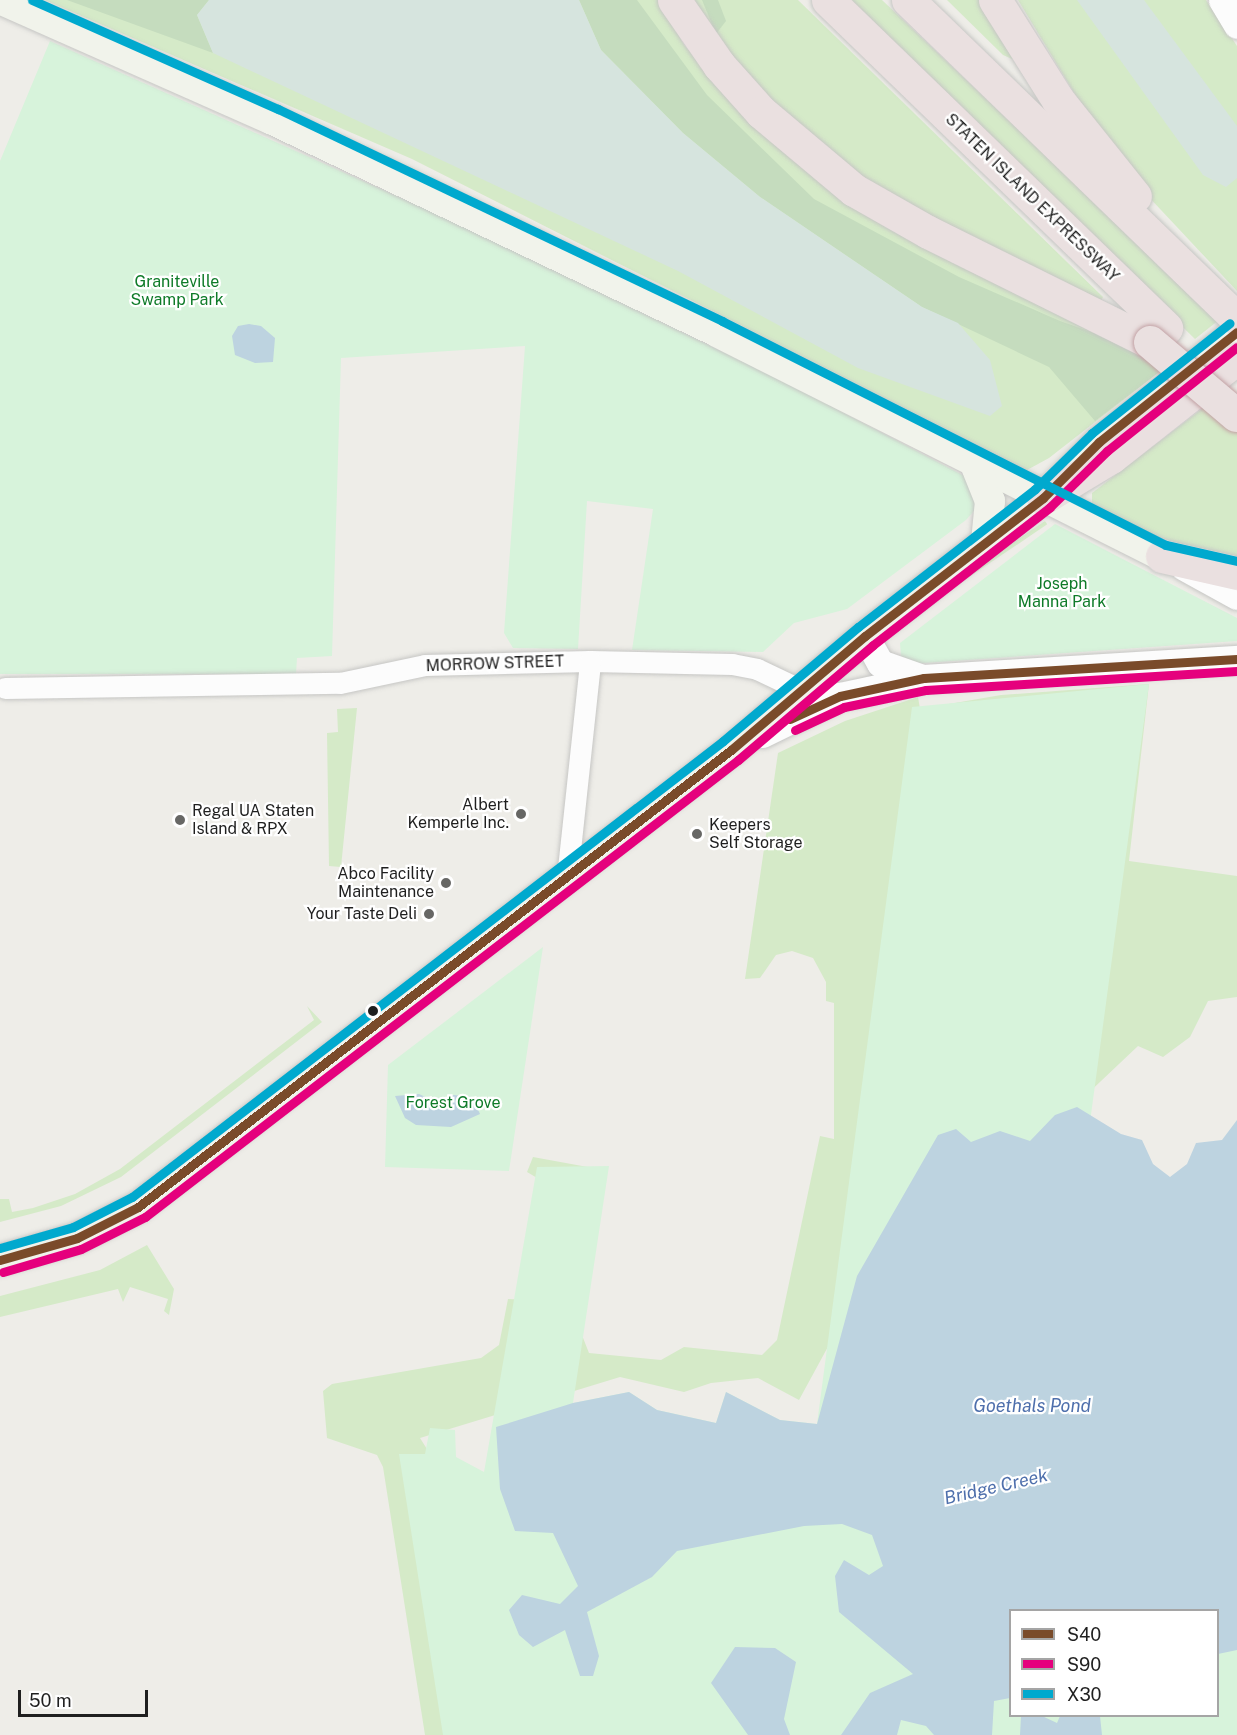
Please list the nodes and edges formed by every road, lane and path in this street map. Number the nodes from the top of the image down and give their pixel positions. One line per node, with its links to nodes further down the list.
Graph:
1 (2, 0): 14 (main road)
2 (674, 0): 11 (highway)
3 (828, 0): 11 (highway, STATEN ISLAND EXPRESSWAY)
4 (908, 0): 8 (highway)
5 (995, 0): 8 (highway)
6 (1222, 0): 7 (street)
7 (1237, 25)
8 (1224, 294): 9 (highway)
9 (1237, 319)
10 (1237, 332): 15 (main road)
11 (1158, 335): 13 (highway, bridge)
12 (1237, 358): 15 (highway)
13 (1237, 409)
14 (975, 464): 15 (main road); 16 (main road)
15 (1043, 498): 16 (main road); 17 (main road)
16 (986, 542): 20 (main road)
17 (1162, 556): 18 (highway); 19 (street)
18 (1237, 573)
19 (1237, 596)
20 (865, 636): 23 (street); 25 (main road)
21 (1234, 659): 23 (street)
22 (590, 661): 24 (street, MORROW STREET); 25 (street, MORROW STREET); 27 (street)
23 (924, 678): 26 (street)
24 (5, 688)
25 (801, 690): 26 (main road)
26 (731, 750): 27 (main road)
27 (567, 878): 28 (main road)
28 (0, 1260)

